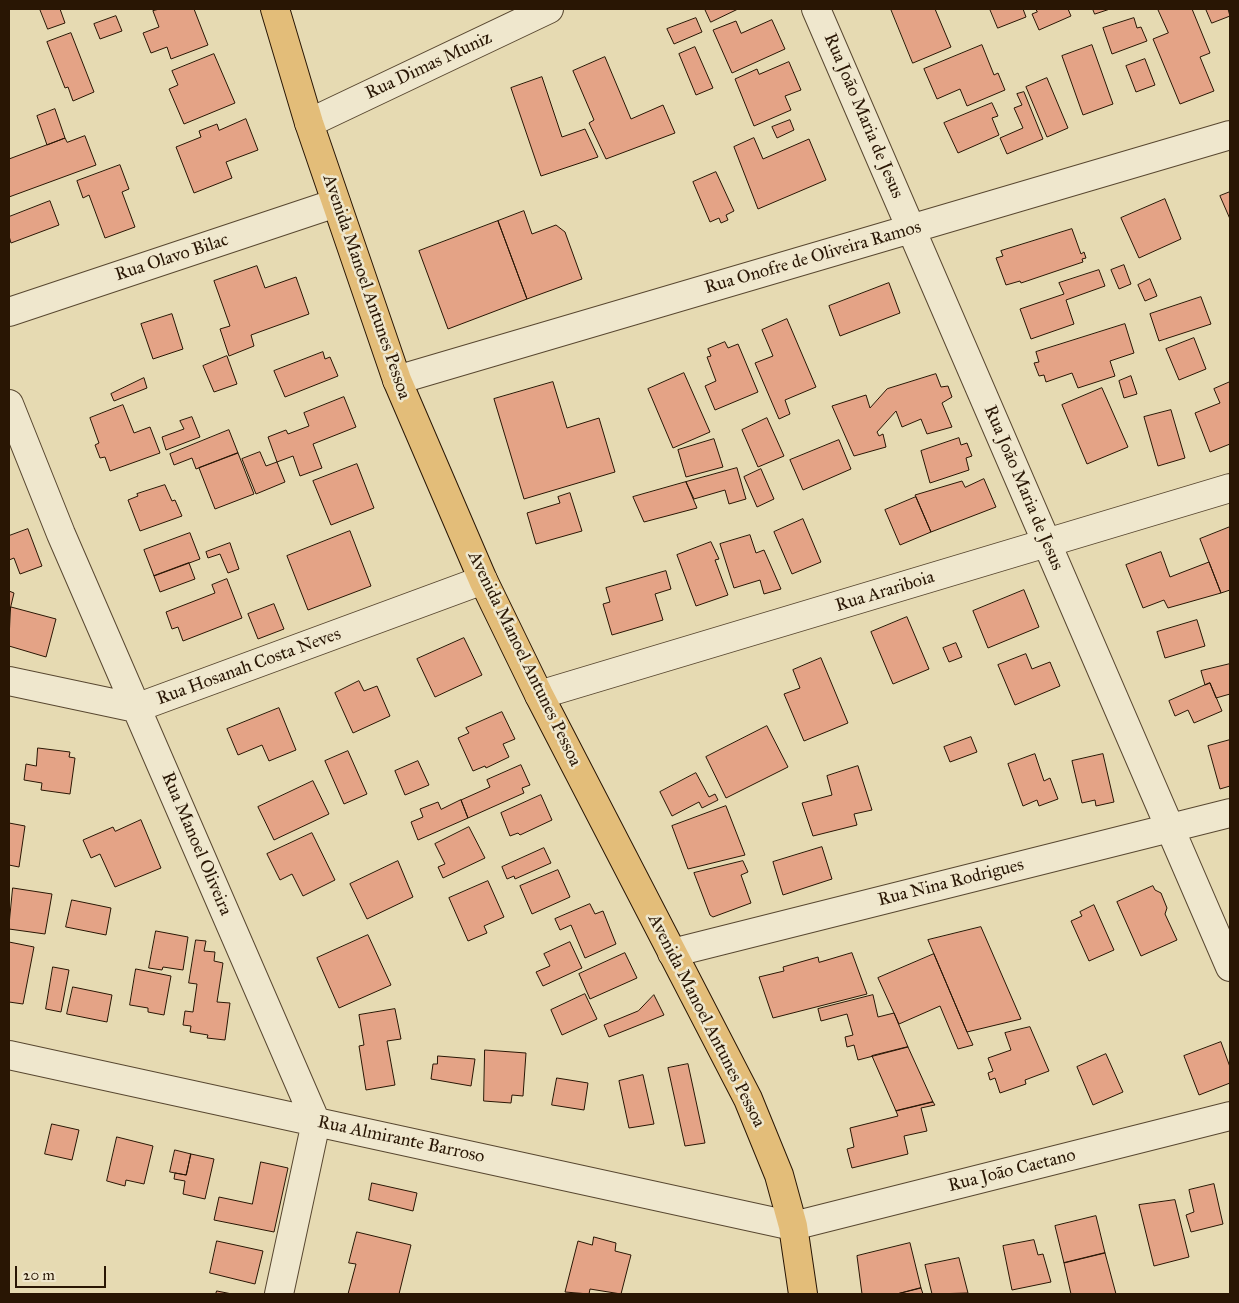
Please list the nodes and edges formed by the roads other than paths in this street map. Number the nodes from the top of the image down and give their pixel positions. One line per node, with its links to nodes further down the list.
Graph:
1 (275, 9): 4 (main road, Avenida Manoel Antunes Pessoa)
2 (549, 9): 4 (street, Rua Dimas Muniz)
3 (816, 9): 7 (street, Rua João Maria de Jesus)
4 (309, 123): 6 (main road, Avenida Manoel Antunes Pessoa)
5 (1230, 135): 7 (street, Rua Onofre de Oliveira Ramos)
6 (336, 203): 8 (street, Rua Olavo Bilac); 9 (main road, Avenida Manoel Antunes Pessoa)
7 (911, 229): 9 (street, Rua Onofre de Oliveira Ramos); 12 (street, Rua João Maria de Jesus)
8 (9, 312)
9 (396, 380): 13 (main road, Avenida Manoel Antunes Pessoa)
10 (9, 404): 16 (street, Rua Manoel Oliveira)
11 (1230, 488): 12 (street, Rua Arariboia)
12 (1047, 543): 15 (street, Rua Arariboia); 18 (street, Rua João Maria de Jesus)
13 (483, 580): 15 (main road, Avenida Manoel Antunes Pessoa); 16 (street, Rua Hosanah Costa Neves)
14 (9, 681): 16 (street, Rua Hosanah Costa Neves)
15 (539, 695): 19 (main road, Avenida Manoel Antunes Pessoa)
16 (136, 708): 23 (street, Rua Manoel Oliveira)
17 (1230, 813): 18 (street, Rua Nina Rodrigues)
18 (1170, 829): 19 (street, Rua Nina Rodrigues); 20 (street, Rua João Maria de Jesus)
19 (672, 954): 24 (main road, Avenida Manoel Antunes Pessoa)
20 (1230, 967)
21 (9, 1054): 23 (street, Rua Almirante Barroso)
22 (1230, 1116): 24 (street, Rua João Caetano)
23 (316, 1122): 24 (street, Rua Almirante Barroso); 25 (street)
24 (793, 1226): 26 (main road, Avenida Manoel Antunes Pessoa)
25 (279, 1294)
26 (803, 1294)

